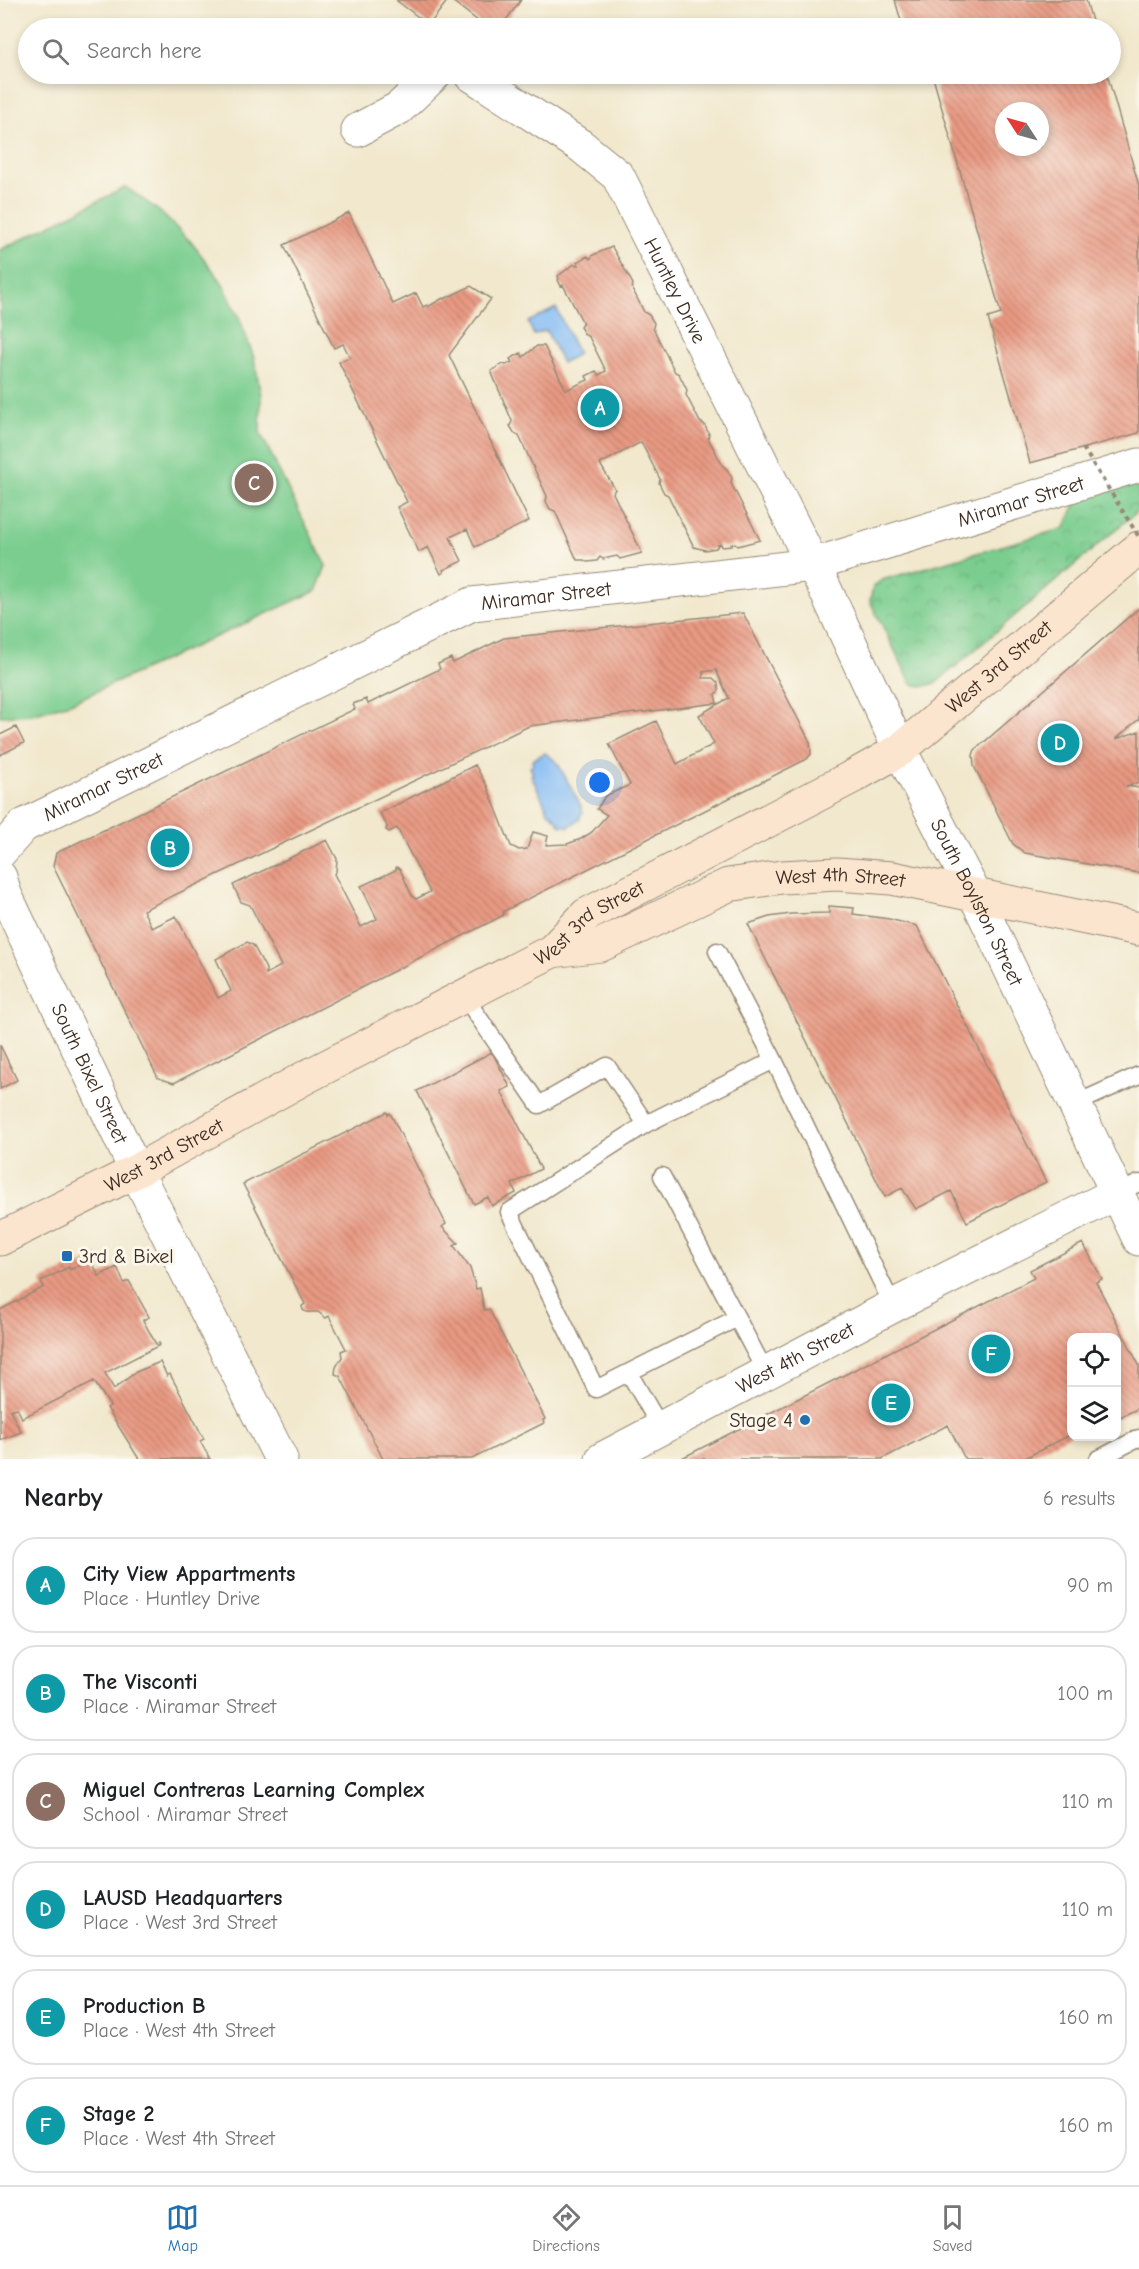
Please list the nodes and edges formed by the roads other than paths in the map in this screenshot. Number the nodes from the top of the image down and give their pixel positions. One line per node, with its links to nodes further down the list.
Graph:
1 (424, 84): 3 (street)
2 (485, 84): 6 (street, Huntley Drive)
3 (358, 130)
4 (1139, 465): 6 (street, Miramar Street)
5 (1139, 548): 7 (main road, West 3rd Street)
6 (812, 566): 7 (street, South Boylston Street); 8 (street, Miramar Street)
7 (900, 750): 10 (street, South Boylston Street); 12 (main road, West 3rd Street)
8 (0, 852)
9 (0, 877): 19 (street, South Bixel Street)
10 (975, 895): 11 (main road, West 4th Street); 12 (main road, West 4th Street); 17 (street, South Boylston Street)
11 (1139, 929)
12 (552, 951): 14 (main road, West 3rd Street)
13 (717, 951): 15 (lane)
14 (464, 996): 18 (lane); 19 (main road, West 3rd Street)
15 (774, 1060): 18 (lane); 24 (lane)
16 (1139, 1075): 17 (lane)
17 (1075, 1104): 21 (street, South Boylston Street)
18 (646, 1124): 26 (lane)
19 (136, 1171): 22 (main road, West 3rd Street); 30 (street, South Bixel Street)
20 (662, 1176): 25 (lane)
21 (1128, 1188): 23 (street, South Boylston Street); 24 (street, West 4th Street)
22 (0, 1239)
23 (1139, 1239)
24 (893, 1306): 27 (street, West 4th Street)
25 (737, 1318): 26 (lane); 27 (lane)
26 (629, 1373): 28 (lane)
27 (766, 1373): 28 (street, West 4th Street)
28 (661, 1428): 31 (street, West 4th Street)
29 (1139, 1438): 32 (lane)
30 (281, 1459)
31 (602, 1459)
32 (1098, 1459)

